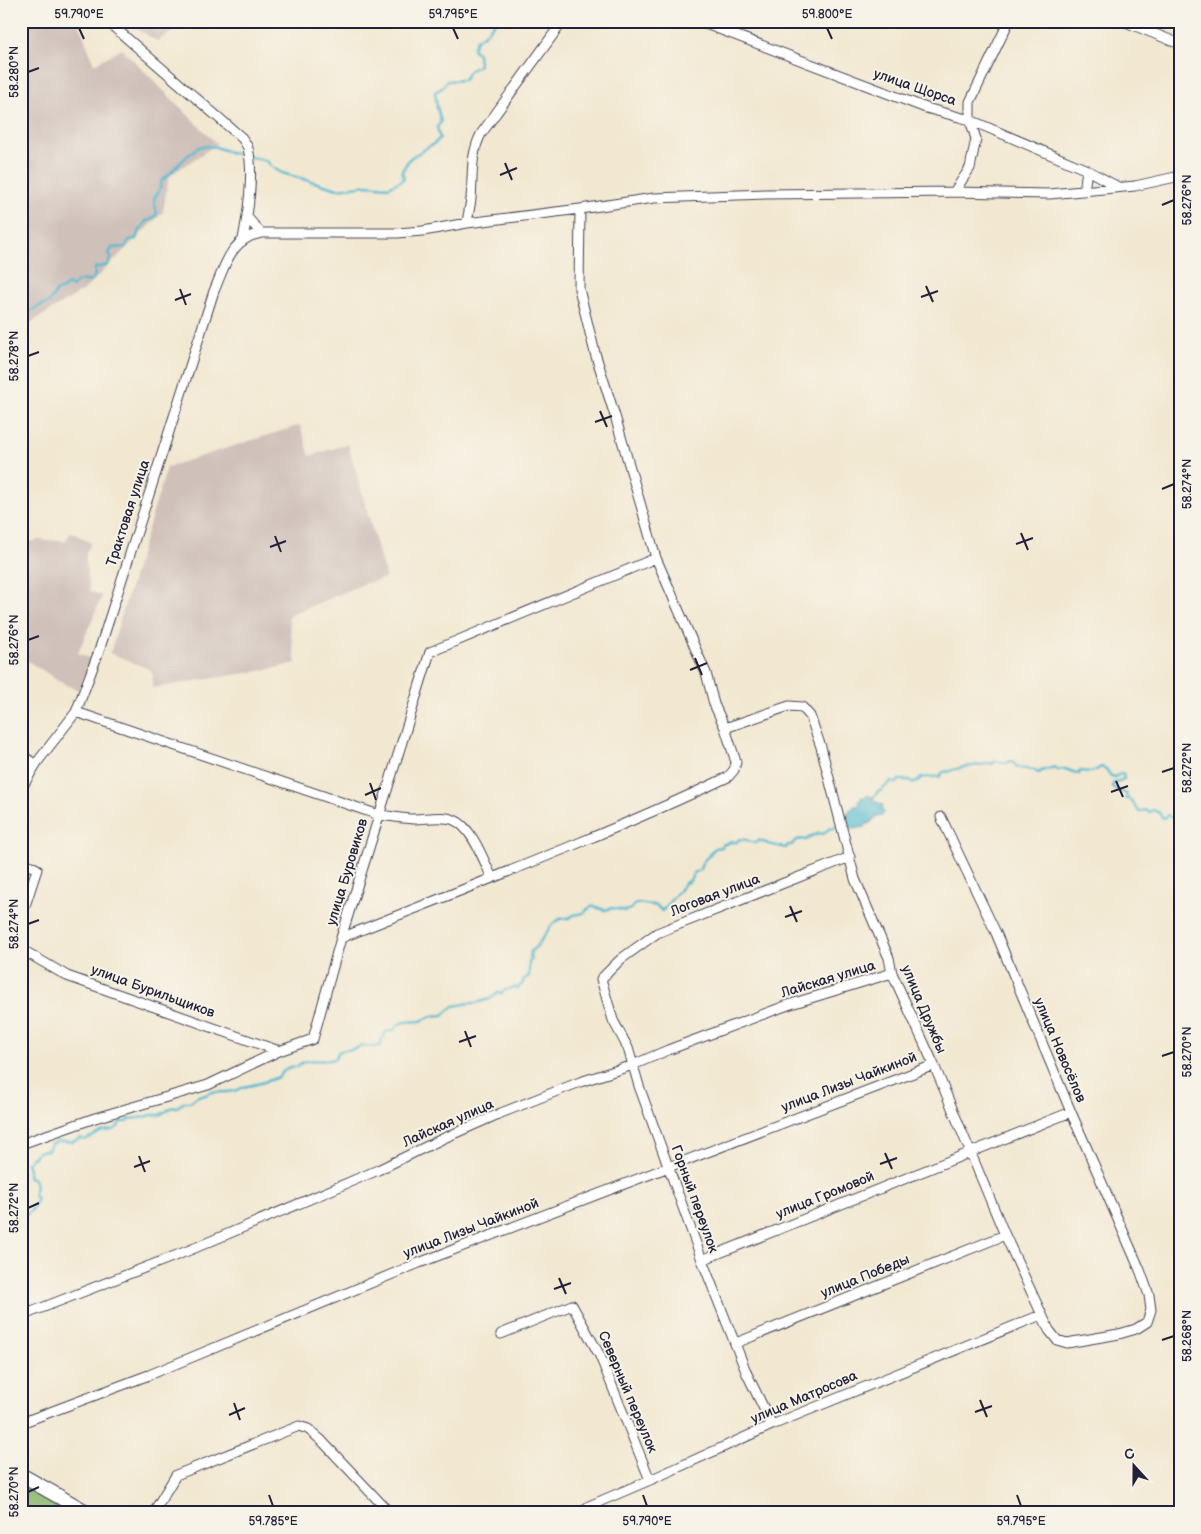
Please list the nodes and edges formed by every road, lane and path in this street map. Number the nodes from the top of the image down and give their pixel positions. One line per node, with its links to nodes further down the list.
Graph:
1 (107, 21): 14 (street)
2 (563, 21): 15 (street)
3 (698, 21): 7 (street, улица Щорса)
4 (1009, 21): 7 (street)
5 (1123, 21): 6 (street)
6 (1180, 44)
7 (970, 120): 8 (street, улица Щорса); 12 (street)
8 (1087, 170): 10 (street, улица Щорса); 11 (street)
9 (1180, 176): 10 (street)
10 (1118, 188): 11 (street)
11 (1084, 191): 12 (street)
12 (954, 192): 13 (street)
13 (580, 209): 15 (street); 18 (street)
14 (247, 217): 16 (street); 17 (street)
15 (467, 223): 16 (street)
16 (261, 233): 17 (street)
17 (243, 239): 19 (street, Трактовая улица)
18 (656, 558): 20 (street); 24 (street, улица Буровиков)
19 (76, 712): 22 (street, Трактовая улица); 24 (street)
20 (725, 728): 26 (street, улица Дружбы); 28 (street)
21 (21, 755): 22 (street)
22 (35, 765): 23 (street, Трактовая улица)
23 (21, 788)
24 (379, 815): 28 (street); 30 (street, улица Буровиков)
25 (940, 817): 37 (street, улица Новосёлов)
26 (850, 857): 32 (street, улица Дружбы); 33 (street, Логовая улица)
27 (21, 861): 29 (street)
28 (492, 878): 30 (street)
29 (21, 918)
30 (342, 938): 34 (street, улица Буровиков)
31 (21, 949): 34 (street, улица Бурильщиков)
32 (892, 973): 35 (street, Лайская улица); 36 (street, улица Дружбы)
33 (601, 979): 35 (street, Горный переулок)
34 (279, 1051): 38 (street, улица Буровиков)
35 (633, 1065): 40 (street, Горный переулок); 45 (street, Лайская улица)
36 (934, 1065): 39 (street, улица Дружбы); 40 (street, улица Лизы Чайкиной)
37 (1071, 1112): 39 (street, улица Громовой); 43 (street, улица Новосёлов)
38 (21, 1144)
39 (969, 1152): 41 (street, улица Дружбы); 42 (street, улица Громовой)
40 (668, 1167): 42 (street, Горный переулок); 48 (street, улица Лизы Чайкиной)
41 (1005, 1235): 44 (street, улица Дружбы); 47 (street, улица Победы)
42 (702, 1260): 47 (street, Горный переулок)
43 (1149, 1295): 44 (street, улица Дружбы)
44 (1041, 1315): 49 (street, улица Матросова)
45 (21, 1316)
46 (501, 1334): 51 (street, Северный переулок)
47 (736, 1344): 49 (street, Горный переулок)
48 (21, 1423)
49 (772, 1425): 51 (street, улица Матросова)
50 (21, 1475): 52 (main road)
51 (650, 1480): 55 (street, улица Матросова)
52 (88, 1513)
53 (153, 1513): 54 (street)
54 (390, 1513)
55 (581, 1513)

